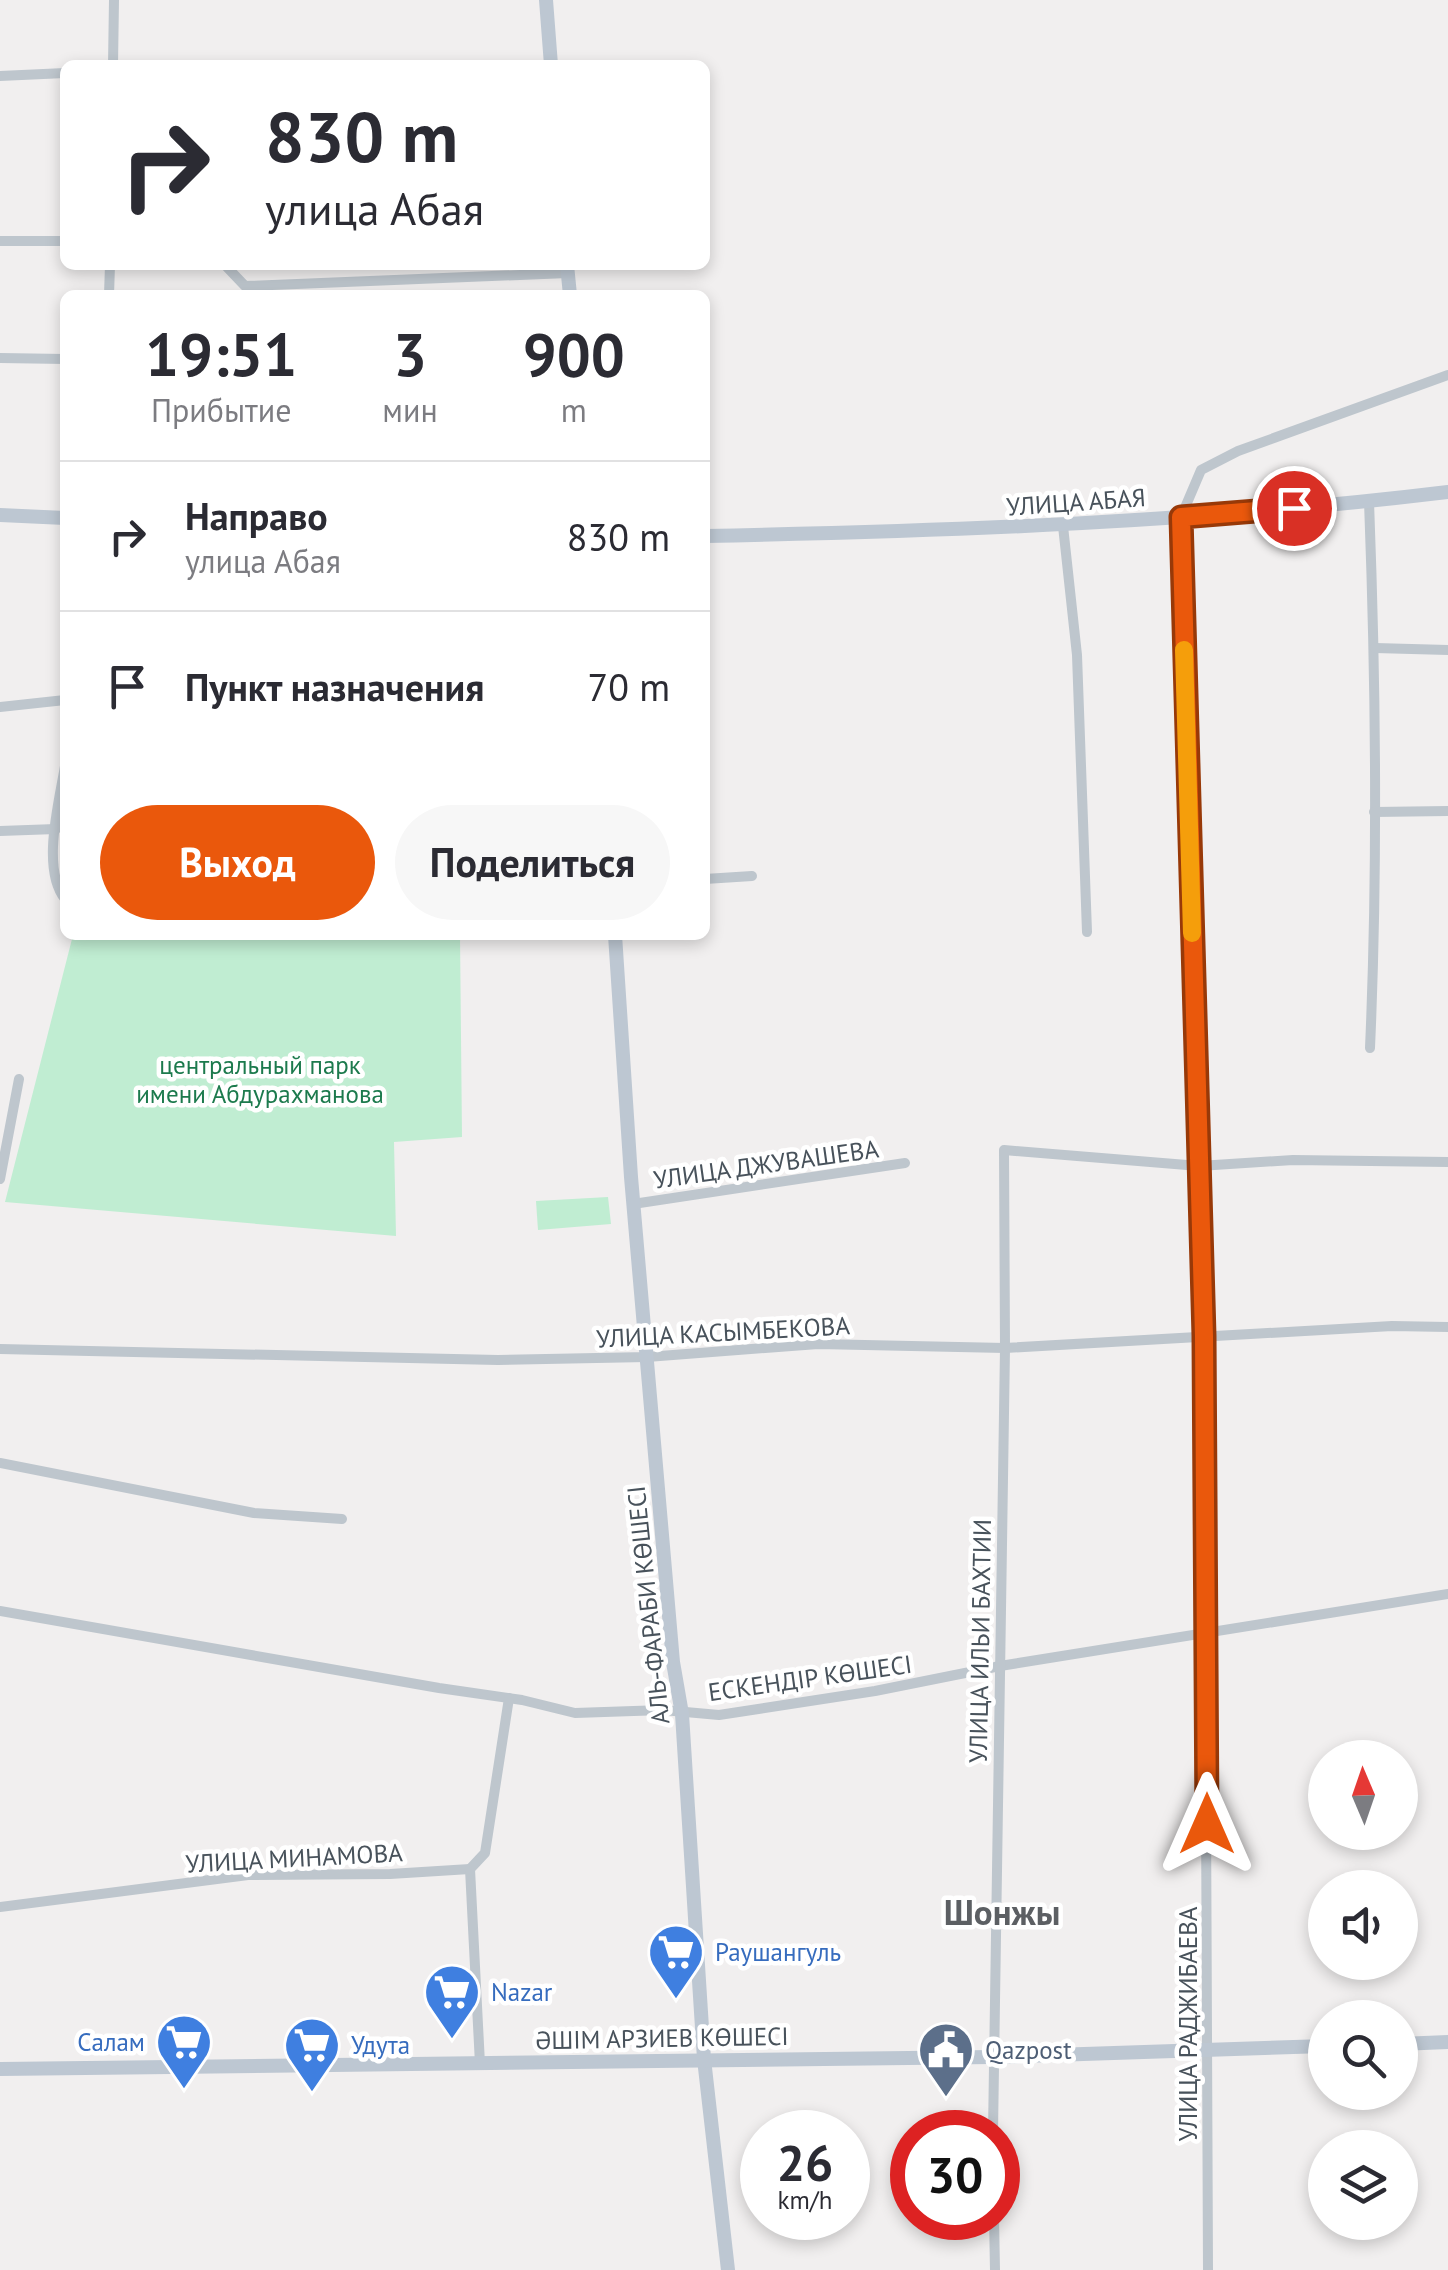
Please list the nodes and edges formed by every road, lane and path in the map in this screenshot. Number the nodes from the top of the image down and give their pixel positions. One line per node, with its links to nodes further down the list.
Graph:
1 (114, 0): 3 (street)
2 (546, 0): 4 (main road)
3 (113, 60)
4 (551, 60)
5 (60, 73): 6 (street)
6 (0, 76)
7 (0, 241): 8 (street)
8 (60, 241)
9 (553, 270): 10 (street)
10 (257, 290)
11 (0, 358): 12 (street)
12 (60, 359)
13 (1448, 375): 17 (street)
14 (1448, 492): 15 (main road, УЛИЦА АБАЯ)
15 (1369, 502): 17 (main road, УЛИЦА АБАЯ); 21 (street)
16 (0, 515): 18 (main road)
17 (1181, 517): 19 (main road, УЛИЦА АБАЯ); 39 (street, УЛИЦА РАДЖИБАЕВА)
18 (60, 518)
19 (1063, 526): 20 (main road, УЛИЦА АБАЯ); 33 (street)
20 (710, 536)
21 (1375, 648): 22 (street); 27 (street)
22 (1448, 650)
23 (60, 700): 24 (street)
24 (0, 706)
25 (60, 801): 28 (street)
26 (1448, 811): 27 (street)
27 (1374, 812): 35 (street)
28 (56, 829): 29 (street); 32 (street)
29 (0, 830)
30 (752, 876): 31 (street)
31 (710, 879)
32 (60, 889)
33 (1087, 932)
34 (615, 940): 41 (main road, АЛЬ-ФАРАБИ КӨШЕСІ)
35 (1370, 1048)
36 (20, 1079): 40 (street)
37 (1448, 1162): 39 (street)
38 (905, 1163): 41 (street, УЛИЦА ДЖУВАШЕВА)
39 (1199, 1166): 43 (street, УЛИЦА РАДЖИБАЕВА); 44 (street, УЛИЦА ИЛЬИ БАХТИИ)
40 (0, 1180)
41 (634, 1204): 46 (main road, АЛЬ-ФАРАБИ КӨШЕСІ)
42 (1448, 1327): 43 (street, УЛИЦА КАСЫМБЕКОВА)
43 (1204, 1336): 44 (street, УЛИЦА КАСЫМБЕКОВА); 51 (street, УЛИЦА РАДЖИБАЕВА)
44 (1005, 1348): 46 (street, УЛИЦА КАСЫМБЕКОВА); 52 (street, УЛИЦА ИЛЬИ БАХТИИ)
45 (0, 1349): 46 (street, УЛИЦА КАСЫМБЕКОВА)
46 (646, 1357): 54 (main road, АЛЬ-ФАРАБИ КӨШЕСІ)
47 (0, 1463): 48 (street)
48 (342, 1518)
49 (1448, 1594): 51 (street, ЕСКЕНДІР КӨШЕСІ)
50 (0, 1610): 53 (street, ЕСКЕНДІР КӨШЕСІ)
51 (1206, 1635): 52 (street, ЕСКЕНДІР КӨШЕСІ); 60 (street, УЛИЦА РАДЖИБАЕВА)
52 (1000, 1666): 54 (street, ЕСКЕНДІР КӨШЕСІ); 62 (street, УЛИЦА ИЛЬИ БАХТИИ)
53 (509, 1698): 54 (street, ЕСКЕНДІР КӨШЕСІ); 55 (street)
54 (682, 1714): 61 (main road, АЛЬ-ФАРАБИ КӨШЕСІ)
55 (470, 1869): 56 (street, УЛИЦА МИНАМОВА); 63 (street)
56 (0, 1906)
57 (1448, 2042): 58 (main road)
58 (1418, 2043)
59 (1308, 2047): 60 (main road, ӘШІМ АРЗИЕВ КӨШЕСІ)
60 (1208, 2051): 62 (main road, ӘШІМ АРЗИЕВ КӨШЕСІ); 69 (street, УЛИЦА РАДЖИБАЕВА)
61 (704, 2058): 62 (main road, ӘШІМ АРЗИЕВ КӨШЕСІ); 63 (main road, ӘШІМ АРЗИЕВ КӨШЕСІ); 67 (main road, АЛЬ-ФАРАБИ КӨШЕСІ)
62 (992, 2058): 65 (street, УЛИЦА ИЛЬИ БАХТИИ)
63 (480, 2064): 64 (main road, ӘШІМ АРЗИЕВ КӨШЕСІ)
64 (0, 2069)
65 (993, 2110)
66 (994, 2240): 68 (street)
67 (728, 2270)
68 (995, 2270)
69 (1208, 2270)

